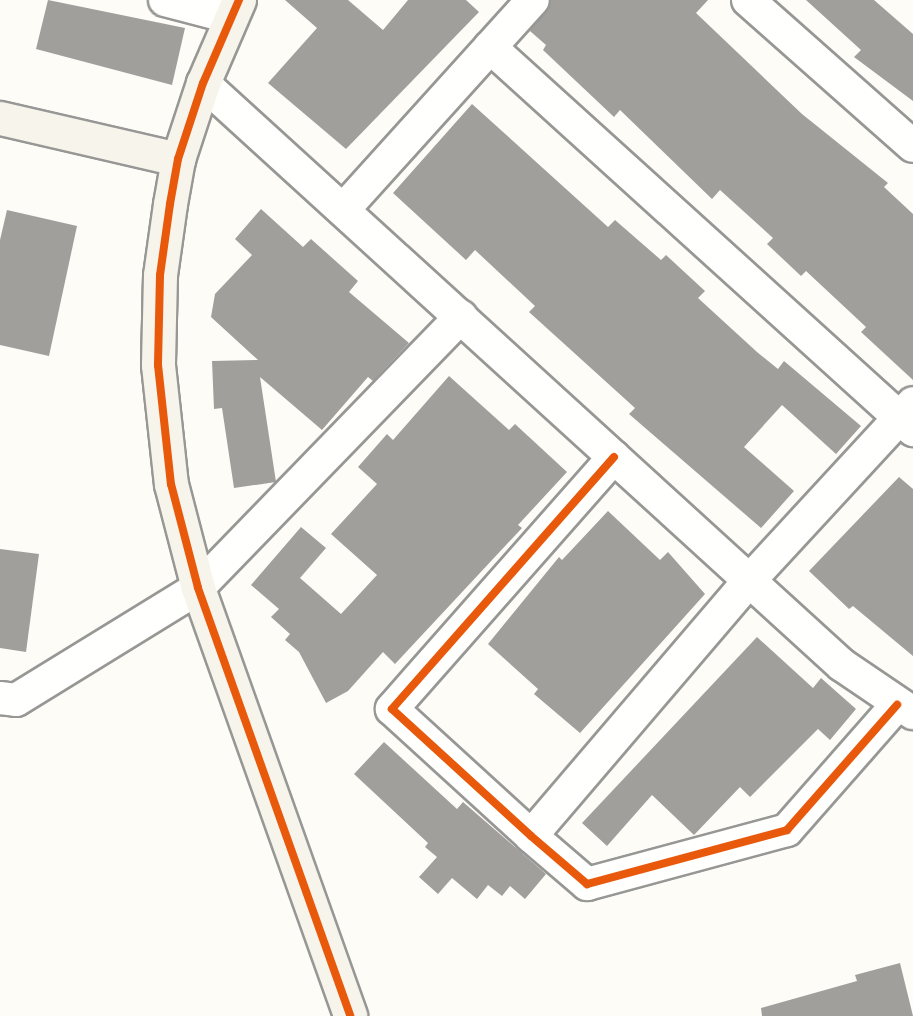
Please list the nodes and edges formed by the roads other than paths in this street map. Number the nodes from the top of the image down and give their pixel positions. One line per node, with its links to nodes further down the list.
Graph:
1 (165, 0): 4 (street)
2 (533, 0): 5 (street)
3 (748, 0): 8 (street)
4 (235, 8): 6 (street)
5 (490, 47): 10 (street); 12 (street)
6 (203, 83): 9 (street); 10 (street)
7 (0, 118): 9 (street)
8 (913, 146)
9 (178, 159): 15 (street)
10 (343, 210): 11 (street)
11 (461, 317): 13 (street); 15 (street)
12 (908, 417): 14 (street)
13 (614, 457): 14 (street); 18 (street)
14 (749, 581): 17 (street); 18 (street)
15 (198, 588): 16 (street); 19 (street)
16 (0, 698)
17 (905, 709): 18 (street)
18 (531, 836)
19 (350, 1016)

